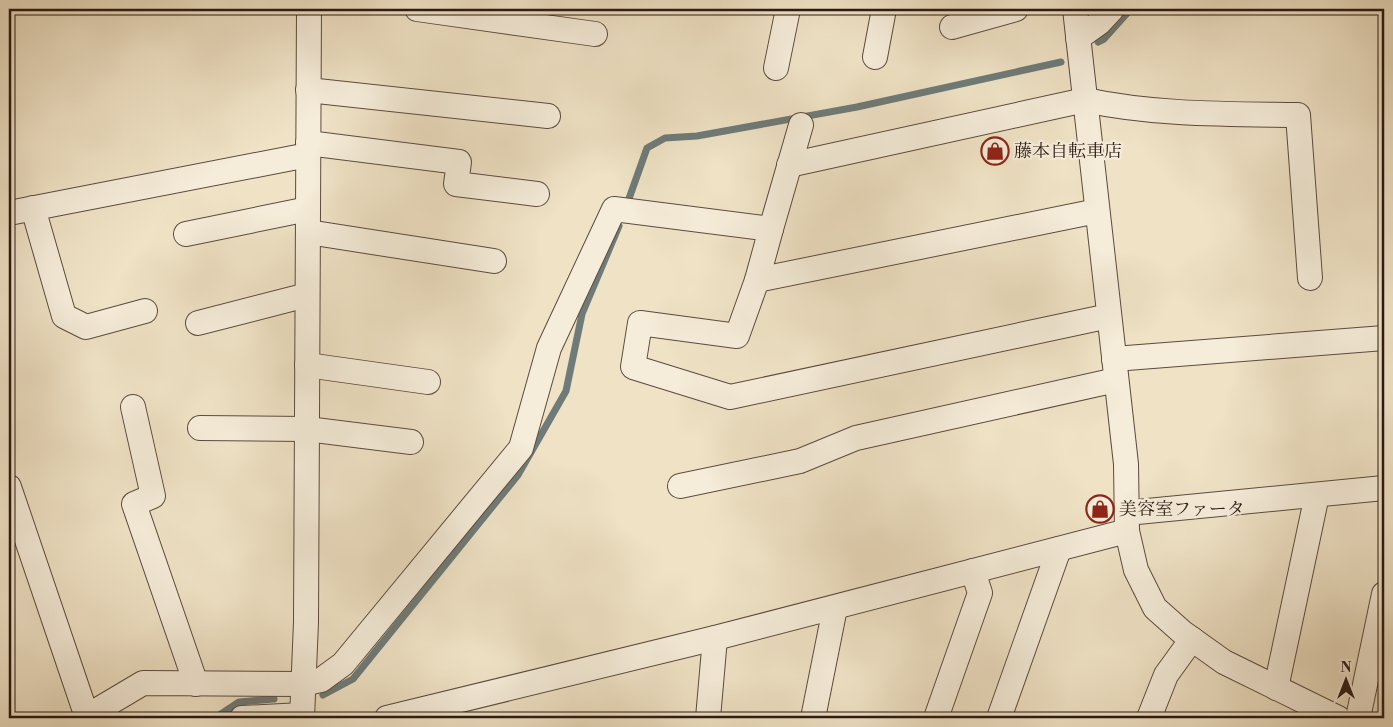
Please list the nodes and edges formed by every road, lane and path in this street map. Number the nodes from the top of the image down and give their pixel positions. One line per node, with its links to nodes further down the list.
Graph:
1 (309, 9): 13 (street)
2 (417, 9): 10 (street)
3 (788, 9): 12 (street)
4 (884, 9): 11 (street)
5 (1016, 9): 9 (street)
6 (1058, 9): 8 (street)
7 (1112, 9): 8 (street)
8 (1077, 23): 14 (street)
9 (952, 27)
10 (595, 34)
11 (875, 57)
12 (776, 68)
13 (308, 90): 15 (street); 17 (street)
14 (1085, 100): 18 (street); 22 (street); 28 (street)
15 (548, 116)
16 (801, 125): 18 (street)
17 (308, 149): 19 (street); 20 (street); 21 (street)
18 (790, 165): 24 (street)
19 (537, 194)
20 (33, 208): 23 (street); 31 (street)
21 (308, 209): 25 (street); 26 (street)
22 (1097, 211): 29 (street); 32 (street)
23 (9, 212)
24 (770, 229): 29 (street); 54 (street)
25 (308, 232): 27 (street); 30 (street)
26 (186, 234)
27 (494, 262)
28 (1310, 278)
29 (757, 280): 32 (street)
30 (307, 295): 33 (street); 35 (street)
31 (145, 311)
32 (1109, 316): 36 (street)
33 (198, 323)
34 (1384, 338): 36 (street)
35 (307, 364): 37 (street); 40 (street)
36 (1115, 370): 42 (street); 46 (street)
37 (428, 382)
38 (133, 407): 53 (street)
39 (200, 428): 40 (street)
40 (307, 429): 41 (street); 54 (street)
41 (411, 442)
42 (680, 486)
43 (9, 487): 56 (street)
44 (1384, 488): 45 (street)
45 (1317, 495): 46 (street); 55 (street)
46 (1127, 522): 47 (street); 52 (street)
47 (1059, 549): 48 (street); 63 (street)
48 (973, 571): 50 (street); 62 (street)
49 (1384, 594): 66 (street)
50 (835, 608): 51 (street); 61 (street)
51 (715, 638): 59 (street); 60 (street)
52 (1192, 639): 55 (street); 64 (street)
53 (196, 684): 54 (street); 56 (street)
54 (302, 684): 57 (street)
55 (1276, 688): 65 (street)
56 (85, 717)
57 (302, 717): 58 (street)
58 (242, 718)
59 (387, 718)
60 (708, 718)
61 (813, 718)
62 (936, 718)
63 (999, 718)
64 (1149, 718)
65 (1338, 718)
66 (1358, 718)

